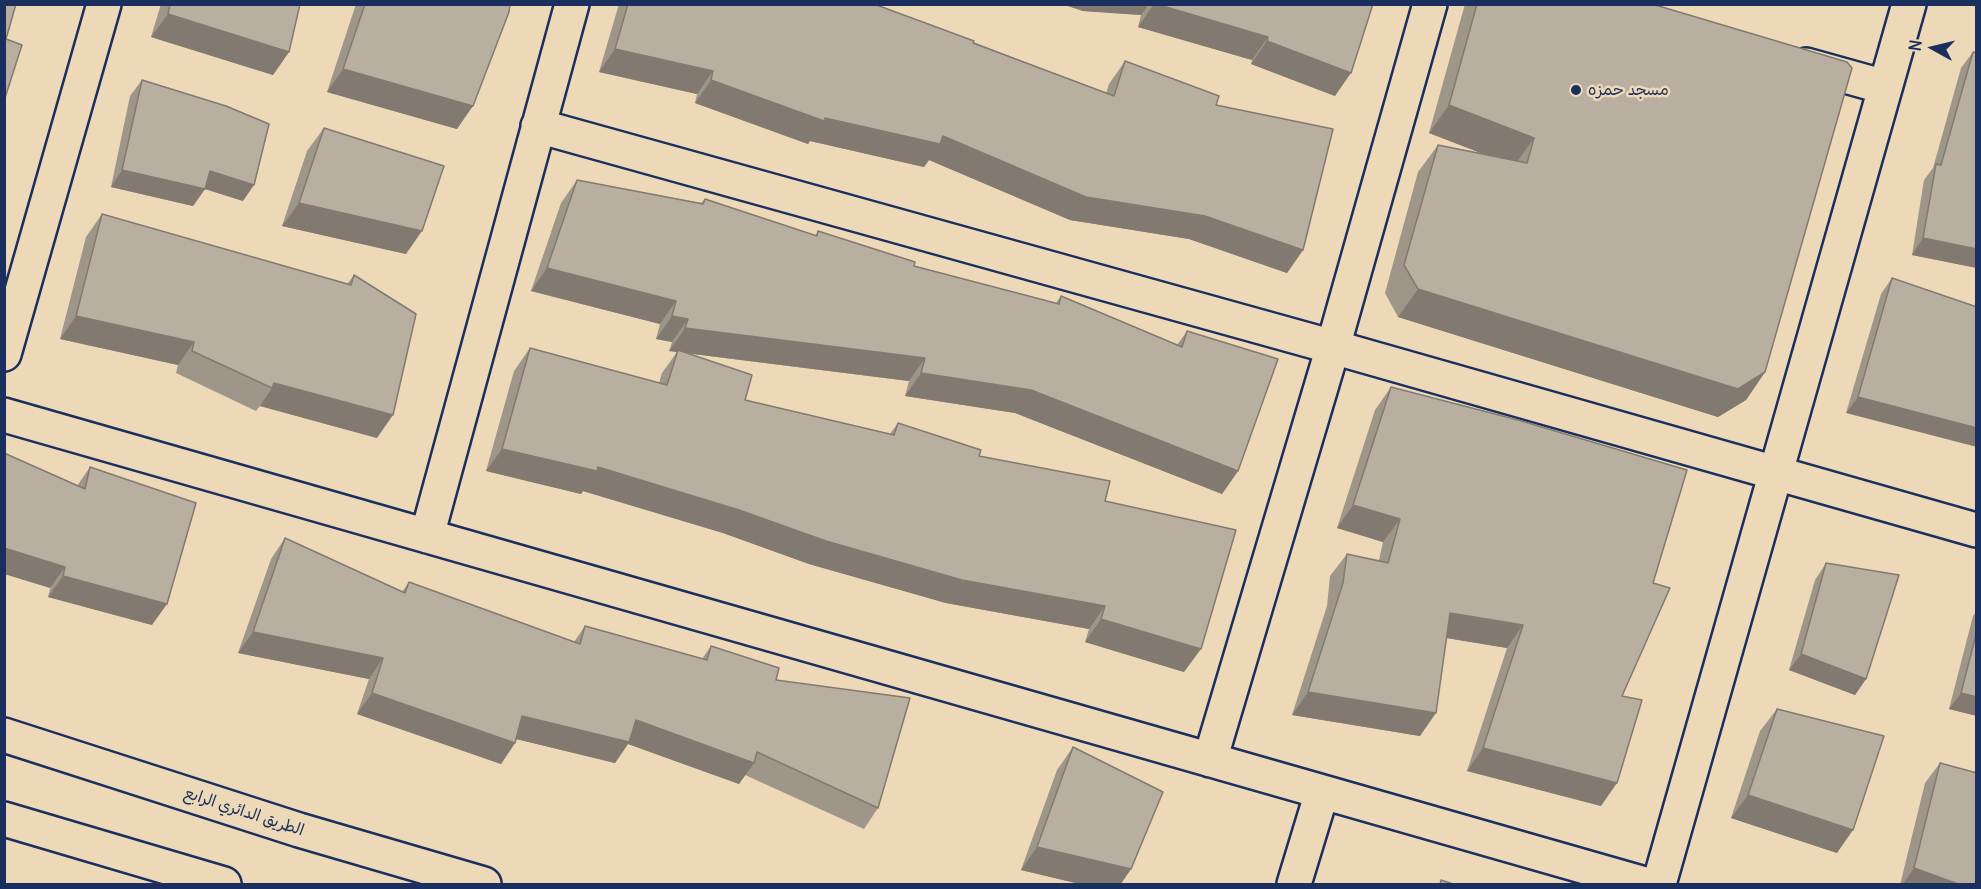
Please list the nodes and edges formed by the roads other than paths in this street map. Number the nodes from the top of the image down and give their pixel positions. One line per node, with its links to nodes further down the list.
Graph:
1 (104, 4): 9 (street)
2 (572, 4): 7 (street)
3 (1430, 4): 8 (street)
4 (1909, 4): 6 (street)
5 (1782, 58): 6 (street)
6 (1885, 87): 11 (street)
7 (538, 126): 8 (street); 13 (street)
8 (1333, 347): 11 (street); 15 (street)
9 (4, 354)
10 (4, 415): 13 (street)
11 (1774, 472): 12 (street); 23 (street)
12 (1977, 530)
13 (427, 536): 15 (street)
14 (4, 735): 20 (street, الطريق الدائري الرابع)
15 (1210, 760): 16 (street)
16 (1322, 792): 18 (street); 21 (street)
17 (4, 819): 19 (street)
18 (1548, 871): 22 (street)
19 (224, 885)
20 (484, 885)
21 (1294, 885)
22 (1645, 885)
23 (1659, 885)

